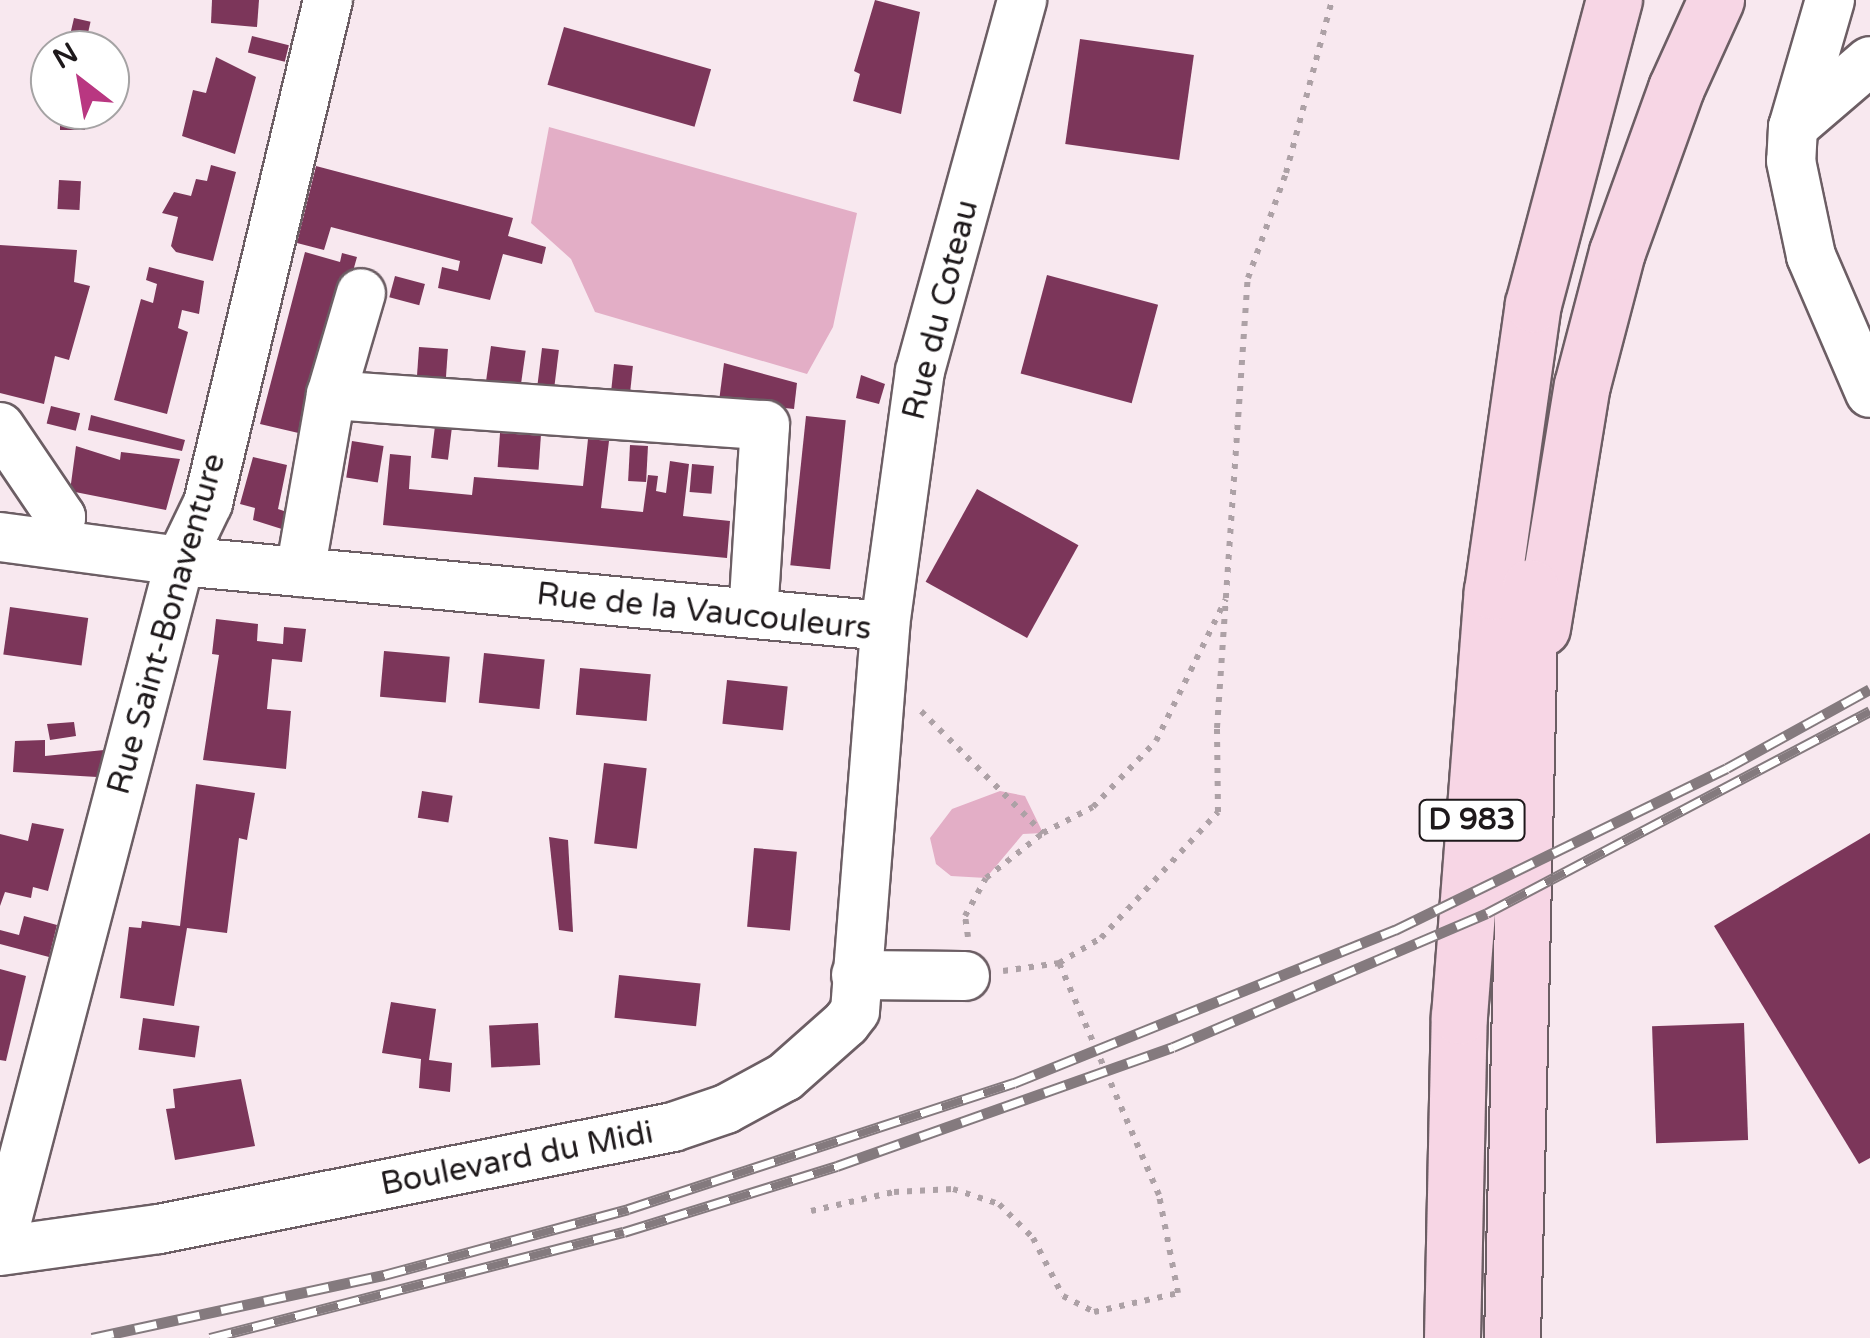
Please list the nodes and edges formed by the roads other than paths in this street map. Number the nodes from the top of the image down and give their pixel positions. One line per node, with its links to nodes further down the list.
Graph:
1 (328, 0): 17 (street, Rue Saint-Bonaventure)
2 (1022, 0): 20 (street, Rue du Coteau)
3 (1574, 0): 11 (main road)
4 (1614, 0): 11 (main road, D 983)
5 (1640, 0): 21 (main road, D 983)
6 (1716, 0): 21 (main road)
7 (1830, 0): 9 (street)
8 (1870, 61): 9 (street)
9 (1793, 127): 12 (street)
10 (361, 293): 13 (street)
11 (1533, 304): 25 (main road, D 983)
12 (1870, 393)
13 (331, 395): 18 (street); 19 (street)
14 (0, 427): 16 (street)
15 (0, 536): 16 (street, Rue de la Vaucouleurs)
16 (56, 542): 17 (street, Rue de la Vaucouleurs)
17 (180, 561): 18 (street, Rue de la Vaucouleurs); 24 (street, Rue Saint-Bonaventure)
18 (300, 572): 19 (street, Rue de la Vaucouleurs)
19 (754, 614): 20 (street, Rue de la Vaucouleurs)
20 (885, 626): 22 (street, Rue de la Vaucouleurs)
21 (1523, 699): 26 (main road, D 983)
22 (856, 974): 23 (street); 24 (street, Boulevard du Midi)
23 (965, 976)
24 (0, 1249)
25 (1452, 1338)
26 (1512, 1338)

